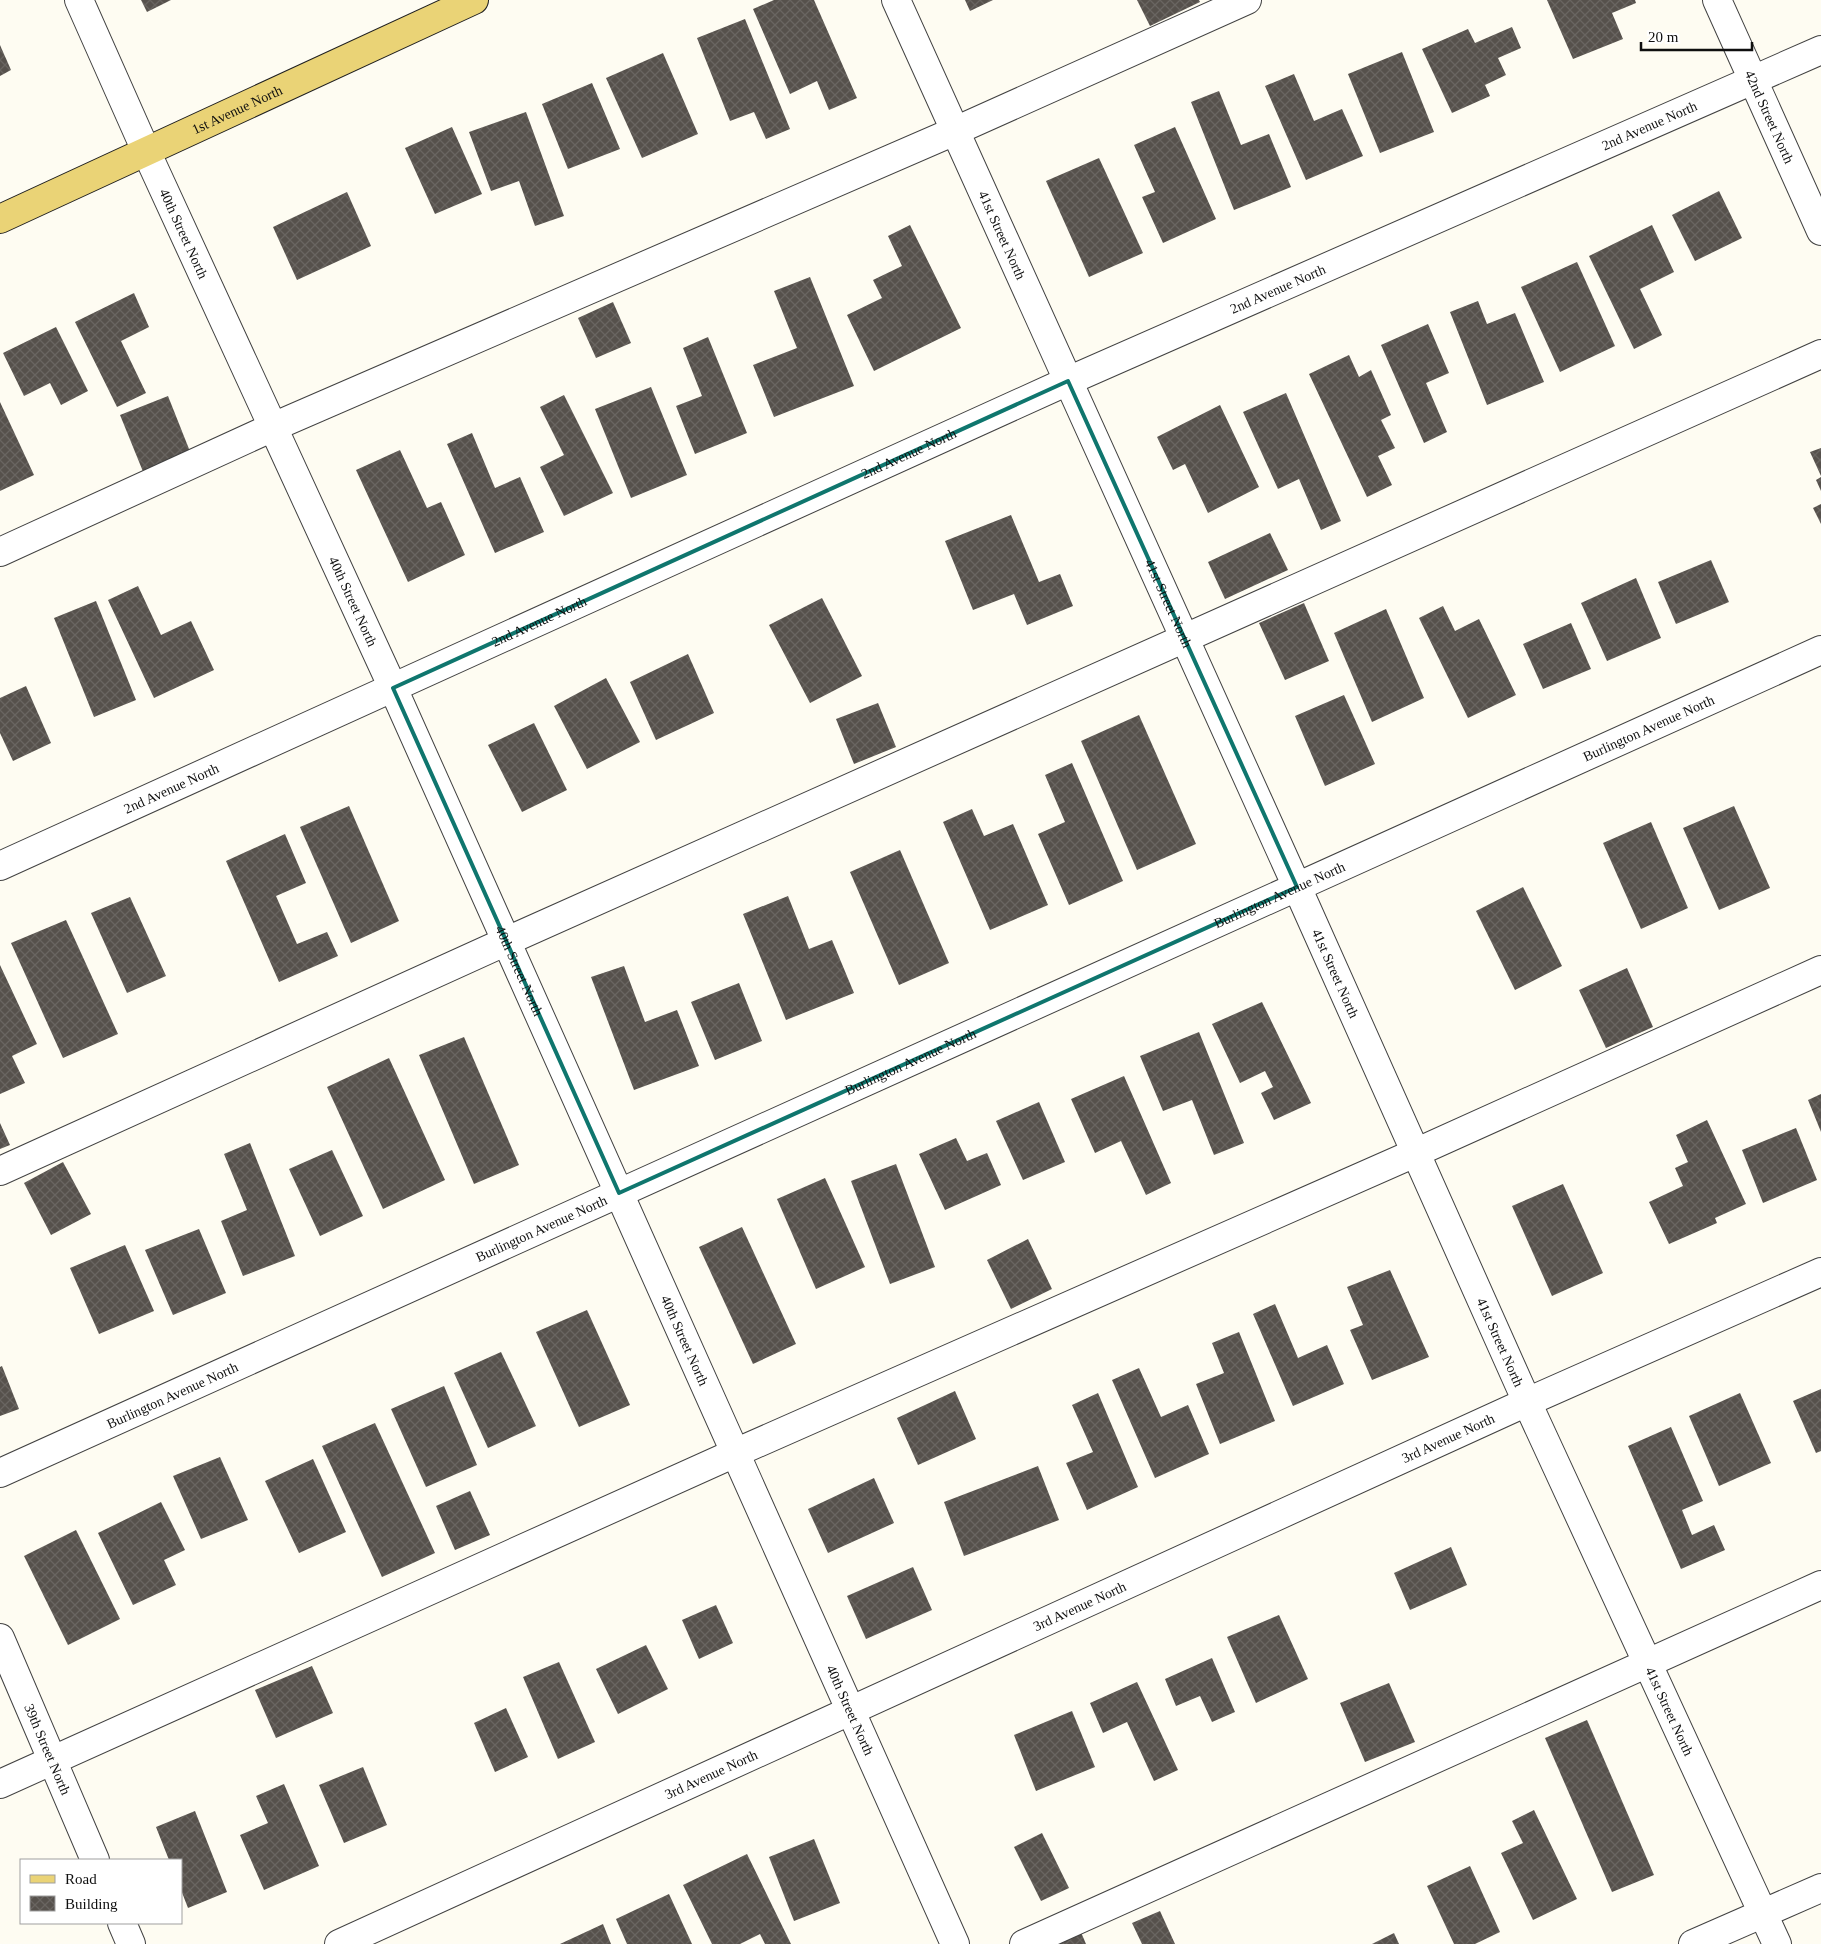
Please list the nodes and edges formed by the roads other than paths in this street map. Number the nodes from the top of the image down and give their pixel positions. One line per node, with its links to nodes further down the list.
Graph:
1 (79, 0): 9 (street, 40th Street North)
2 (474, 0): 9 (main road, 1st Avenue North)
3 (896, 0): 8 (street, 41st Street North)
4 (1247, 0): 8 (street)
5 (1717, 0): 7 (street, 42nd Street North)
6 (1821, 50): 7 (street, 2nd Avenue North)
7 (1754, 80): 11 (street, 42nd Street North); 13 (street, 2nd Avenue North)
8 (955, 131): 13 (street, 41st Street North); 14 (street)
9 (146, 150): 10 (main road, 1st Avenue North); 14 (street, 40th Street North)
10 (0, 219)
11 (1821, 231)
12 (1821, 354): 16 (street)
13 (1068, 381): 16 (street, 41st Street North); 18 (street, 2nd Avenue North)
14 (274, 427): 15 (street); 18 (street, 40th Street North)
15 (0, 552)
16 (1184, 640): 20 (street, 41st Street North); 21 (street)
17 (1821, 650): 20 (street, Burlington Avenue North)
18 (393, 688): 19 (street, 2nd Avenue North); 21 (street, 40th Street North)
19 (0, 866)
20 (1297, 887): 23 (street, 41st Street North); 25 (street, Burlington Avenue North)
21 (507, 942): 24 (street); 25 (street, 40th Street North)
22 (1821, 970): 23 (street)
23 (1415, 1153): 27 (street, 41st Street North); 28 (street)
24 (0, 1171)
25 (619, 1193): 28 (street, 40th Street North); 29 (street, Burlington Avenue North)
26 (1821, 1272): 27 (street, 3rd Avenue North)
27 (1527, 1402): 32 (street, 41st Street North); 33 (street, 3rd Avenue North)
28 (735, 1453): 33 (street, 40th Street North); 34 (street)
29 (0, 1473)
30 (1821, 1585): 32 (street)
31 (0, 1638): 34 (street, 39th Street North)
32 (1647, 1663): 38 (street, 41st Street North); 43 (street)
33 (852, 1712): 41 (street, 3rd Avenue North); 42 (street, 40th Street North)
34 (52, 1760): 35 (street); 36 (street, 39th Street North)
35 (0, 1784)
36 (95, 1859)
37 (1821, 1888): 38 (street)
38 (1763, 1912): 44 (street); 45 (street, 41st Street North)
39 (122, 1924): 40 (street)
40 (131, 1944)
41 (339, 1944)
42 (955, 1944)
43 (1024, 1944)
44 (1694, 1944)
45 (1777, 1944)

